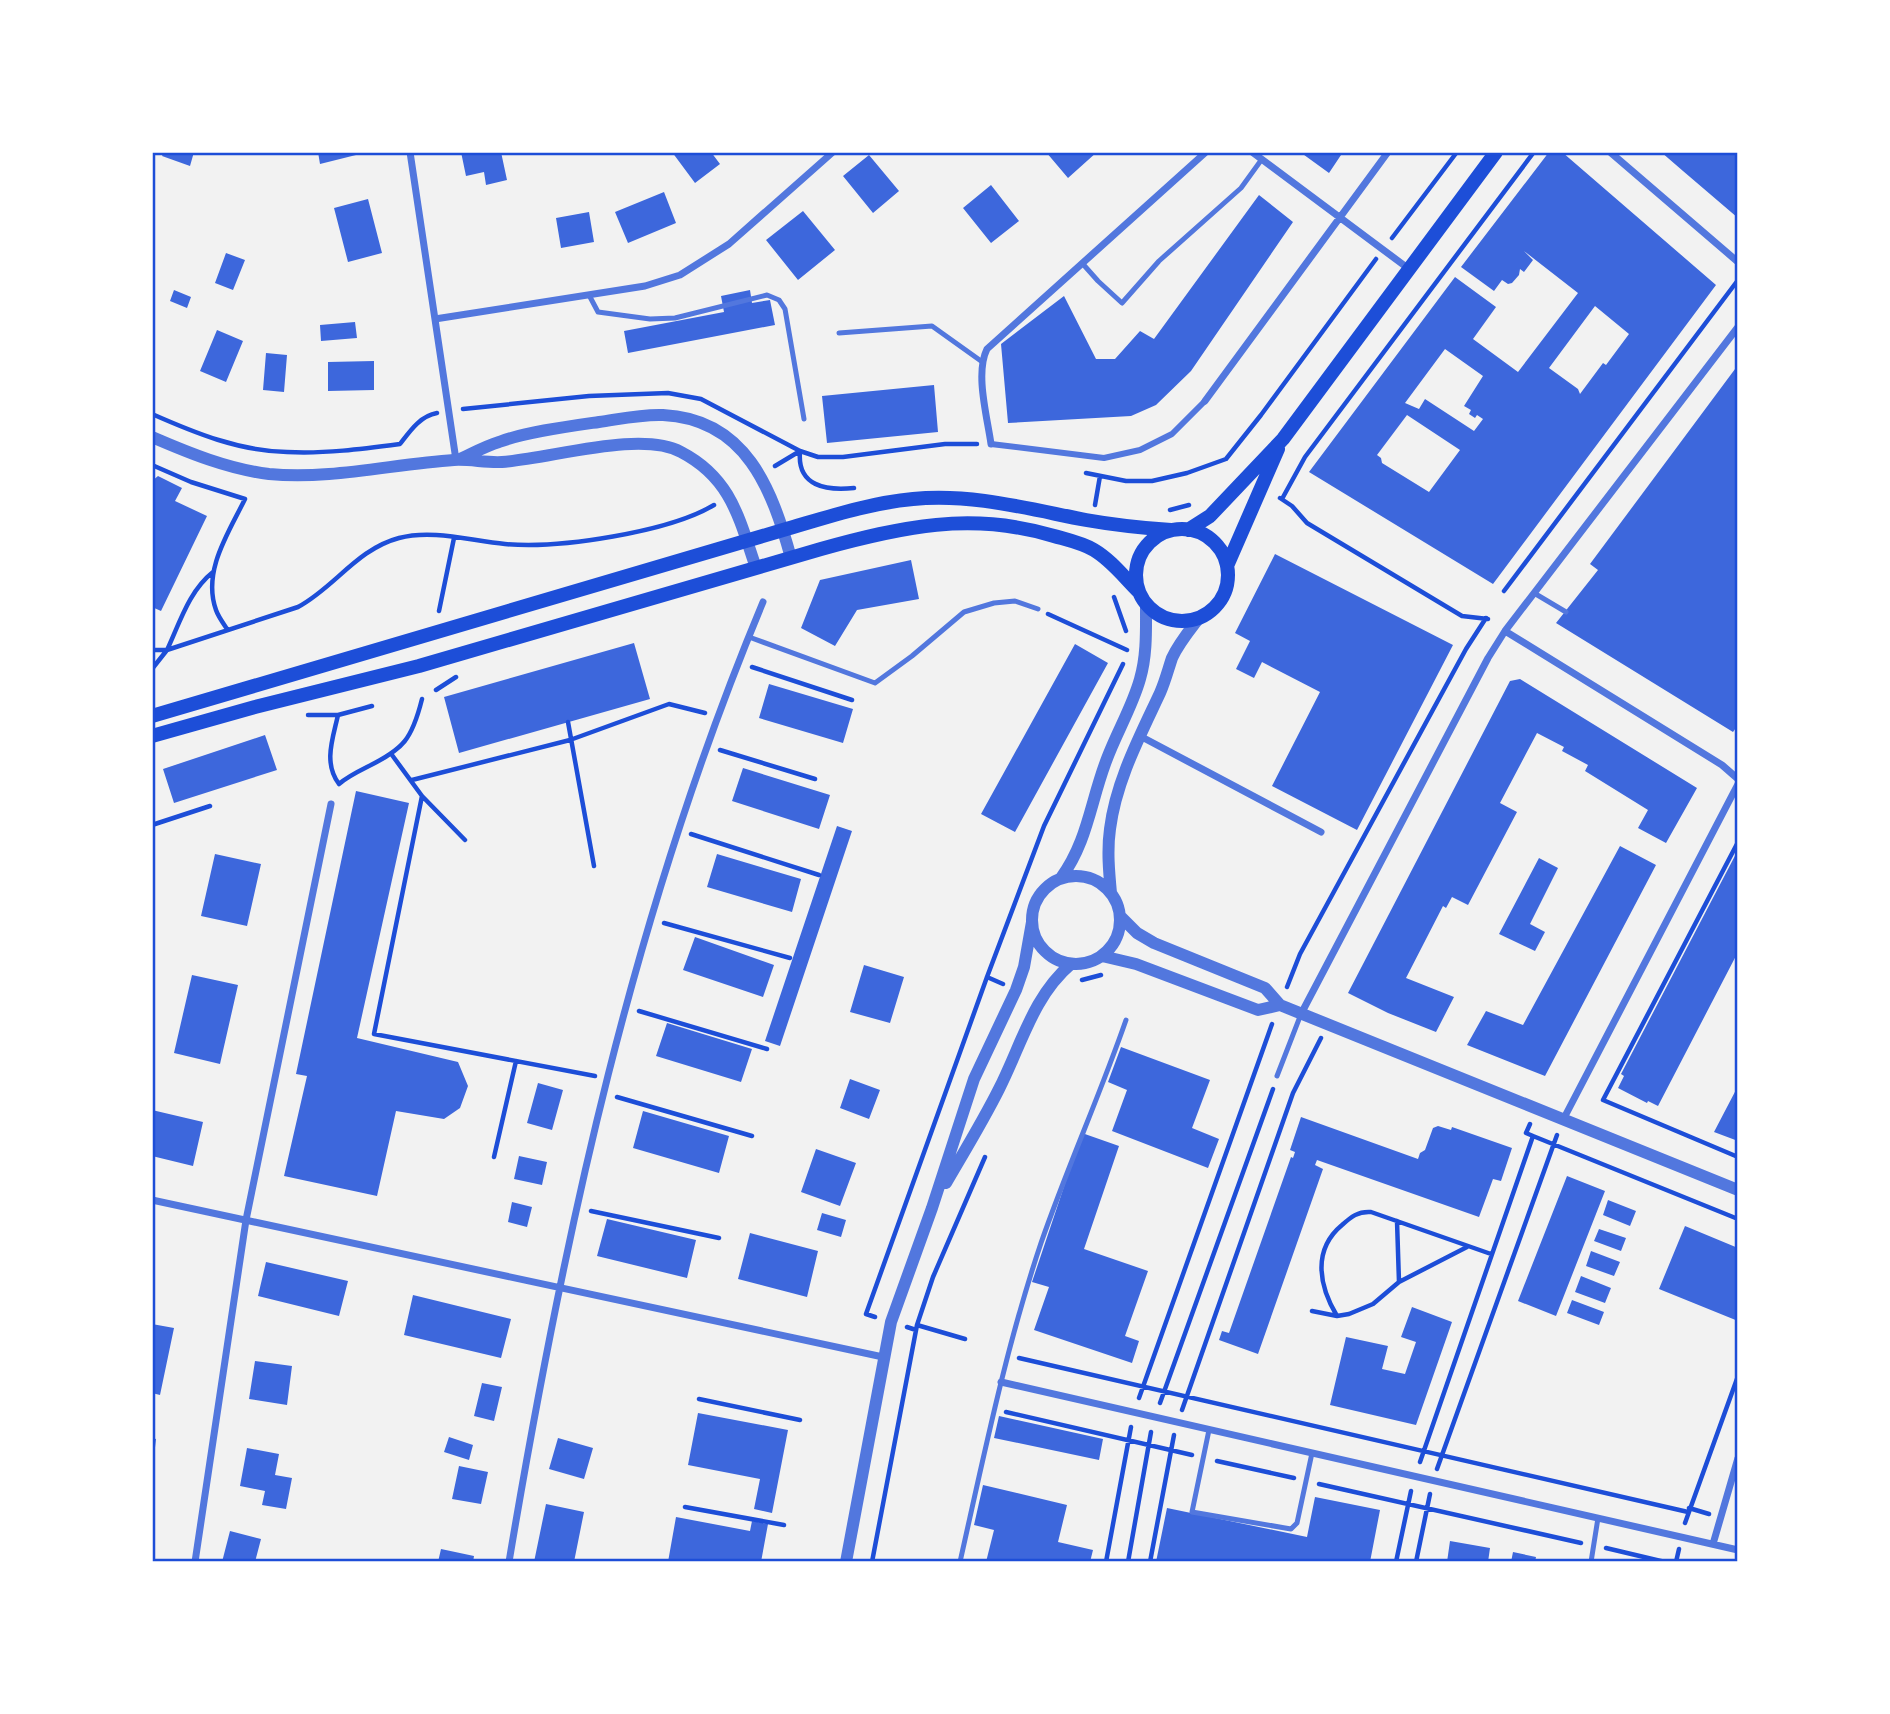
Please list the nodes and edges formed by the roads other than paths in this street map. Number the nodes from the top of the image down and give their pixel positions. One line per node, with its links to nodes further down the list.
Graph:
1 (410, 152): 14 (street)
2 (833, 152): 13 (street)
3 (1206, 152): 11 (street)
4 (1252, 152): 8 (street)
5 (1388, 152): 9 (street)
6 (1496, 152): 12 (main road)
7 (1610, 152): 10 (street)
8 (1262, 159): 9 (street); 11 (lane)
9 (1339, 217): 12 (street); 18 (street)
10 (1738, 262)
11 (1082, 263): 17 (street)
12 (1409, 269): 21 (main road)
13 (589, 295): 14 (street); 19 (lane)
14 (435, 319): 23 (street)
15 (1738, 327): 32 (street)
16 (839, 333): 17 (lane)
17 (981, 361): 22 (street)
18 (1205, 401): 22 (street)
19 (804, 419)
20 (152, 437): 23 (street)
21 (1283, 439): 26 (main road); 29 (main road)
22 (991, 444)
23 (456, 460): 24 (street); 27 (street)
24 (783, 530): 25 (main road); 27 (main road); 28 (street)
25 (1171, 530): 26 (main road); 31 (main road)
26 (1188, 530): 29 (main road)
27 (747, 540): 30 (street); 40 (main road)
28 (791, 558): 30 (main road); 31 (main road)
29 (1227, 566): 37 (main road)
30 (756, 568): 41 (main road)
31 (1138, 591): 34 (main road)
32 (1534, 593): 36 (lane); 38 (street)
33 (763, 602): 39 (street)
34 (1146, 604): 37 (main road); 46 (street)
35 (1038, 610): 39 (lane)
36 (1566, 612)
37 (1199, 618): 42 (street)
38 (1506, 631): 43 (street); 53 (street)
39 (748, 637): 61 (street)
40 (152, 716)
41 (152, 736)
42 (1140, 736): 45 (street); 47 (street)
43 (1738, 781): 56 (street)
44 (331, 804): 60 (street)
45 (1321, 832)
46 (1061, 878): 47 (street); 49 (street)
47 (1111, 893): 48 (street)
48 (1120, 916): 50 (street); 52 (street)
49 (1032, 922): 51 (street); 59 (street)
50 (1102, 956): 51 (street); 52 (street)
51 (1071, 964): 59 (street)
52 (1280, 1005): 53 (street)
53 (1301, 1014): 55 (lane); 56 (street)
54 (1126, 1020): 63 (lane)
55 (1278, 1076)
56 (1563, 1119): 57 (street)
57 (1738, 1190)
58 (152, 1200): 60 (street)
59 (932, 1208): 62 (street)
60 (246, 1220): 61 (street); 70 (street)
61 (559, 1286): 62 (street); 71 (street)
62 (883, 1357): 72 (street)
63 (1001, 1382): 64 (street); 73 (lane)
64 (1209, 1430): 65 (street); 65 (lane)
65 (1312, 1453): 67 (street)
66 (1738, 1458): 68 (street)
67 (1598, 1518): 68 (street); 74 (lane)
68 (1713, 1544): 69 (street)
69 (1738, 1550)
70 (195, 1562)
71 (509, 1562)
72 (846, 1562)
73 (960, 1562)
74 (1591, 1562)

